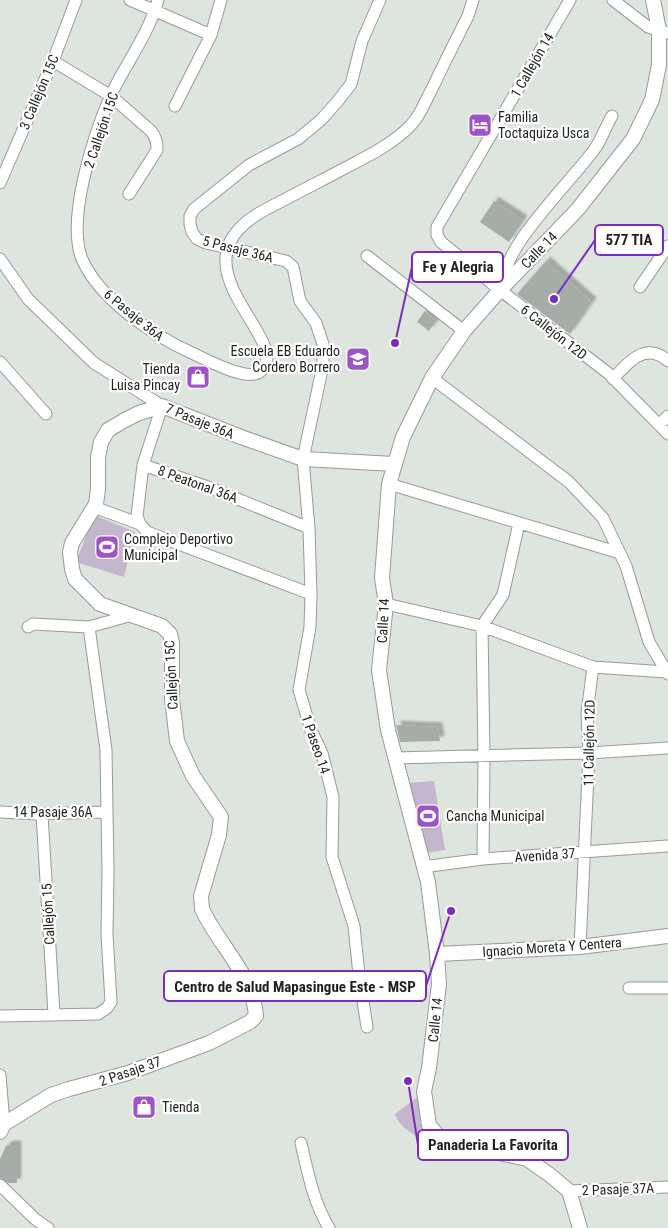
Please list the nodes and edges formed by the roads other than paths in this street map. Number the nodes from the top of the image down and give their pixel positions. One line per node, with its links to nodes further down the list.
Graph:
1 (76, 0): 12 (street, 3 Callejón 15C)
2 (130, 0): 9 (street)
3 (221, 0): 11 (street)
4 (380, 0): 20 (street, 5 Pasaje 36A)
5 (474, 0): 20 (street)
6 (570, 0): 18 (street, 1 Callejón 14)
7 (613, 0): 10 (street)
8 (652, 0): 10 (street, Calle 14)
9 (156, 5): 11 (street); 13 (street, 2 Callejón 15C)
10 (663, 32): 25 (street, Calle 14)
11 (211, 35): 14 (street)
12 (53, 61): 13 (street); 16 (street, 3 Callejón 15C)
13 (111, 96): 17 (street); 22 (street, 2 Callejón 15C)
14 (175, 106)
15 (612, 116): 25 (street)
16 (0, 183)
17 (130, 194)
18 (437, 235): 25 (street, 6 Callejón 12D)
19 (668, 246): 24 (street)
20 (227, 247): 22 (street, 6 Pasaje 36A); 36 (street, 5 Pasaje 36A)
21 (367, 256): 26 (street)
22 (82, 258)
23 (0, 259): 31 (street, 7 Pasaje 36A)
24 (640, 287)
25 (503, 288): 26 (street, Calle 14); 30 (street, 6 Callejón 12D)
26 (464, 331): 29 (street, Calle 14)
27 (668, 361): 30 (street)
28 (0, 362): 32 (street)
29 (432, 378): 37 (street, Calle 14); 44 (street)
30 (613, 379): 34 (street, 6 Callejón 12D)
31 (162, 406): 36 (street, 7 Pasaje 36A); 38 (street, 8 Peatonal 36A); 40 (street, Callejón 15C)
32 (46, 414)
33 (668, 416): 34 (street)
34 (659, 425): 35 (street, 6 Callejón 12D)
35 (668, 434)
36 (304, 459): 37 (street, 7 Pasaje 36A); 43 (street, 1 Paseo 14)
37 (394, 464): 39 (street, Calle 14)
38 (144, 465): 42 (street); 43 (street, 8 Peatonal 36A)
39 (389, 484): 41 (street); 46 (street, Calle 14)
40 (94, 507): 42 (street); 47 (street, Callejón 15C)
41 (519, 523): 44 (street); 48 (street)
42 (140, 524): 45 (street)
43 (309, 528): 45 (street, 1 Paseo 14)
44 (620, 553): 52 (street)
45 (311, 594): 72 (street, 1 Paseo 14)
46 (386, 604): 48 (street); 56 (street, Calle 14)
47 (132, 615): 50 (street); 71 (street, Callejón 15C)
48 (482, 626): 51 (street); 55 (street)
49 (28, 627): 50 (street)
50 (89, 627): 58 (street)
51 (593, 667): 52 (street); 54 (street, 11 Callejón 12D)
52 (667, 673)
53 (668, 748): 54 (street)
54 (589, 753): 55 (street); 61 (street, 11 Callejón 12D)
55 (484, 756): 56 (street); 62 (street)
56 (394, 758): 63 (street, Calle 14)
57 (0, 812): 59 (street, 14 Pasaje 36A)
58 (106, 812): 59 (street, 14 Pasaje 36A); 69 (street)
59 (42, 814): 69 (street, Callejón 15)
60 (668, 846): 61 (street, Avenida 37)
61 (585, 852): 62 (street, Avenida 37); 65 (street, 11 Callejón 12D)
62 (483, 860): 63 (street, Avenida 37)
63 (423, 867): 66 (street, Calle 14)
64 (668, 936): 65 (street, Ignacio Moreta Y Centera)
65 (580, 947): 66 (street, Ignacio Moreta Y Centera)
66 (436, 954): 78 (street, Calle 14)
67 (629, 988): 68 (street)
68 (668, 988)
69 (54, 1014): 70 (street)
70 (0, 1016)
71 (256, 1016): 74 (street, 2 Pasaje 37)
72 (367, 1027)
73 (0, 1075): 74 (street)
74 (2, 1128)
75 (300, 1143): 80 (street)
76 (0, 1185): 79 (street)
77 (668, 1187): 78 (street, 2 Pasaje 37A)
78 (569, 1191): 81 (street)
79 (48, 1228)
80 (329, 1228)
81 (580, 1228)

